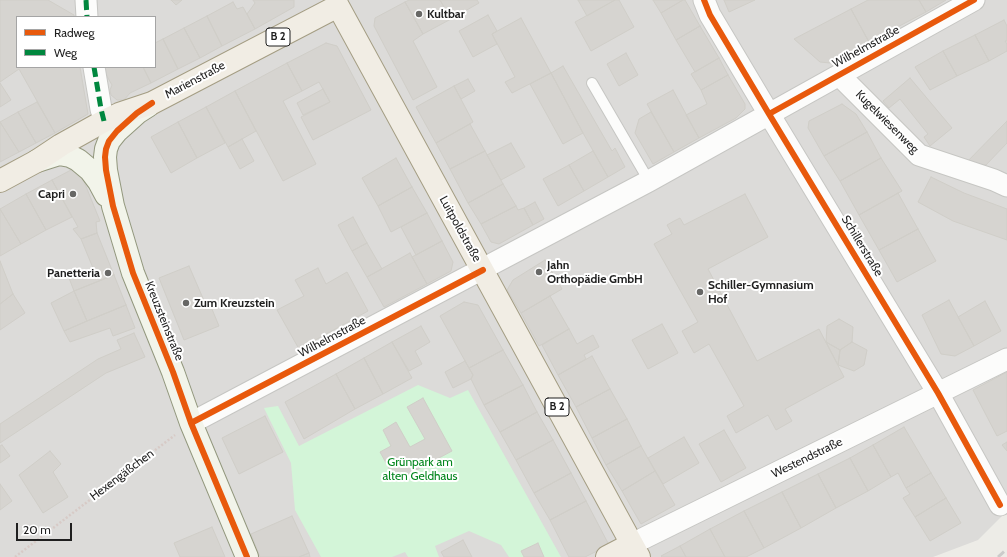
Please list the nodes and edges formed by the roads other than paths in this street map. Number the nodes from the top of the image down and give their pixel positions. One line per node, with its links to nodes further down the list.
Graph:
1 (86, 0): 5 (street)
2 (704, 0): 9 (street, Schillerstraße)
3 (974, 0): 7 (street, Wilhelmstraße)
4 (340, 2): 10 (main road, Marienstraße / B 2); 17 (main road, Luitpoldstraße / B 2)
5 (86, 16)
6 (94, 68): 10 (street)
7 (839, 75): 9 (street, Wilhelmstraße); 15 (street, Kugelwiesenweg)
8 (592, 83): 14 (lane)
9 (769, 114): 14 (street, Wilhelmstraße); 19 (street, Schillerstraße)
10 (109, 128): 11 (street); 12 (main road, Marienstraße / B 2); 16 (street, Kreuzsteinstraße)
11 (70, 156): 12 (street); 16 (street, Kreuzsteinstraße)
12 (37, 161): 13 (main road, Marienstraße / B 2)
13 (0, 181)
14 (649, 181): 17 (street, Wilhelmstraße)
15 (1007, 186)
16 (113, 206): 20 (street, Kreuzsteinstraße)
17 (483, 270): 20 (street, Wilhelmstraße); 22 (main road, Luitpoldstraße / B 2)
18 (1007, 359): 19 (street, Westendstraße)
19 (938, 393): 21 (street, Schillerstraße); 22 (street, Westendstraße)
20 (191, 423): 23 (street, Kreuzsteinstraße)
21 (1000, 505)
22 (636, 551): 24 (main road, Westendstraße)
23 (247, 557)
24 (606, 557)

